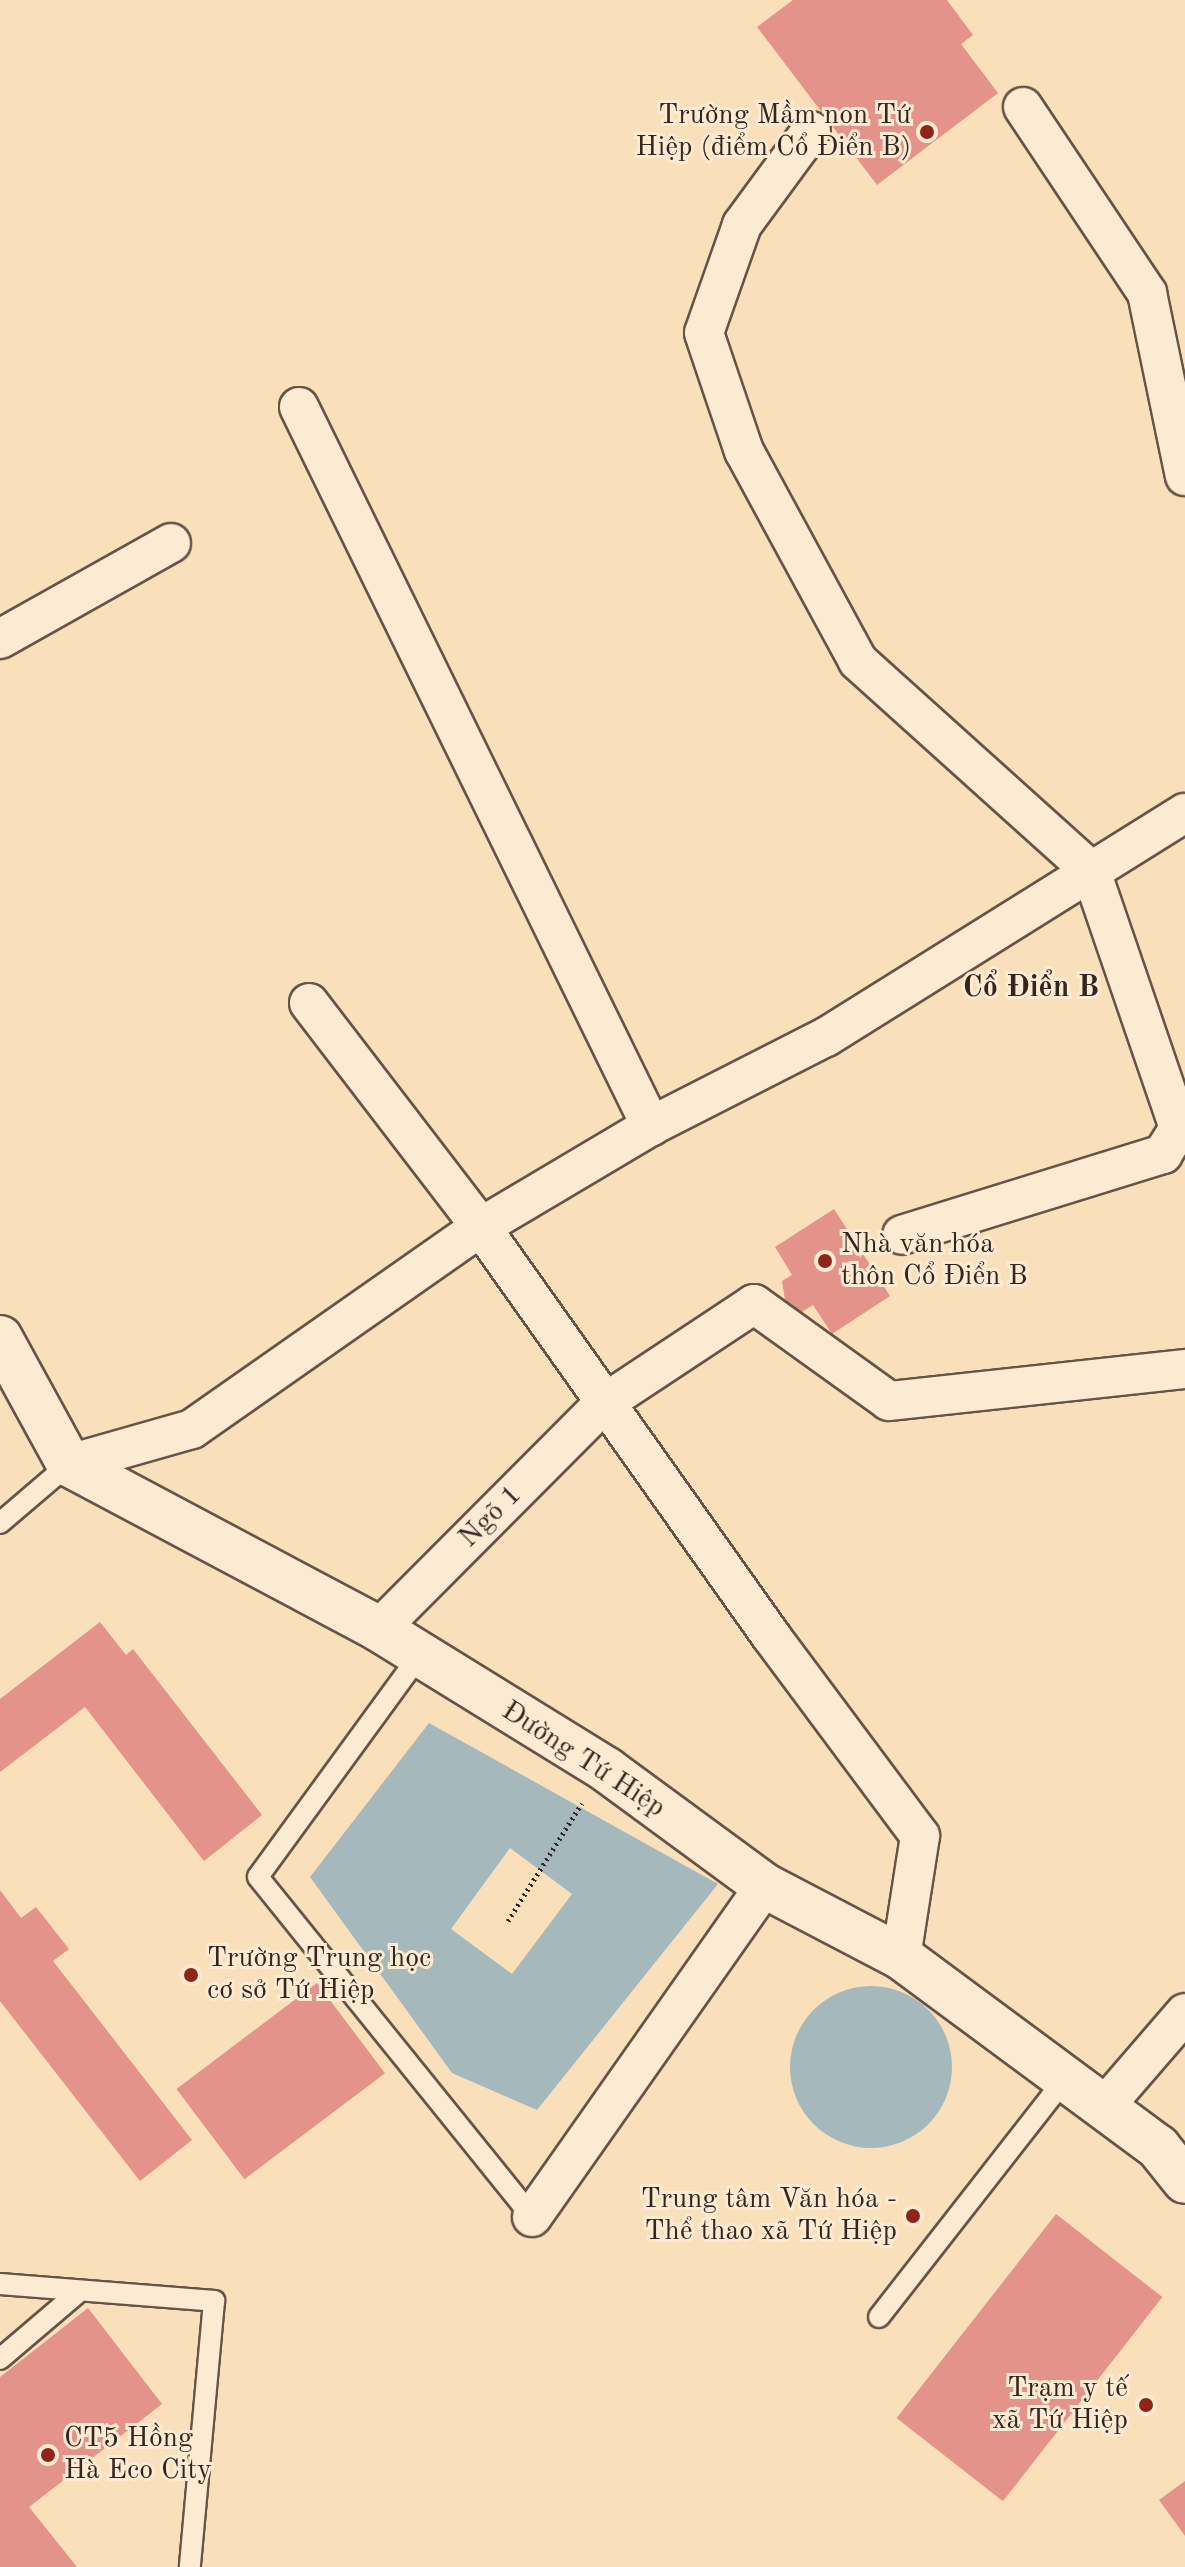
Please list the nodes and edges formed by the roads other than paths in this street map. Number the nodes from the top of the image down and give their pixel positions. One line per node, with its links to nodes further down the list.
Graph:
1 (1023, 107): 4 (street)
2 (811, 131): 8 (street)
3 (299, 407): 10 (street)
4 (1185, 476)
5 (171, 543): 6 (street)
6 (0, 639)
7 (1185, 813): 8 (street)
8 (1091, 871): 10 (street); 12 (street)
9 (309, 1003): 11 (street)
10 (651, 1126): 11 (street)
11 (481, 1227): 15 (street); 16 (street)
12 (902, 1235)
13 (0, 1338): 16 (street)
14 (1185, 1369): 15 (street, Ngõ 1)
15 (603, 1404): 18 (street, Ngõ 1); 21 (street)
16 (69, 1464): 17 (lane); 18 (street, Đường Tứ Hiệp)
17 (0, 1523)
18 (379, 1629): 19 (street, Đường Tứ Hiệp)
19 (419, 1656): 20 (street, Đường Tứ Hiệp); 26 (lane)
20 (765, 1886): 21 (street, Đường Tứ Hiệp); 26 (street)
21 (901, 1957): 23 (street, Đường Tứ Hiệp)
22 (1185, 2013): 24 (street)
23 (1067, 2076): 24 (street, Đường Tứ Hiệp); 29 (lane)
24 (1104, 2107): 25 (street, Đường Tứ Hiệp)
25 (1185, 2181)
26 (532, 2217)
27 (0, 2284): 28 (lane)
28 (80, 2291): 30 (lane); 31 (lane)
29 (879, 2317)
30 (0, 2359)
31 (190, 2567)

